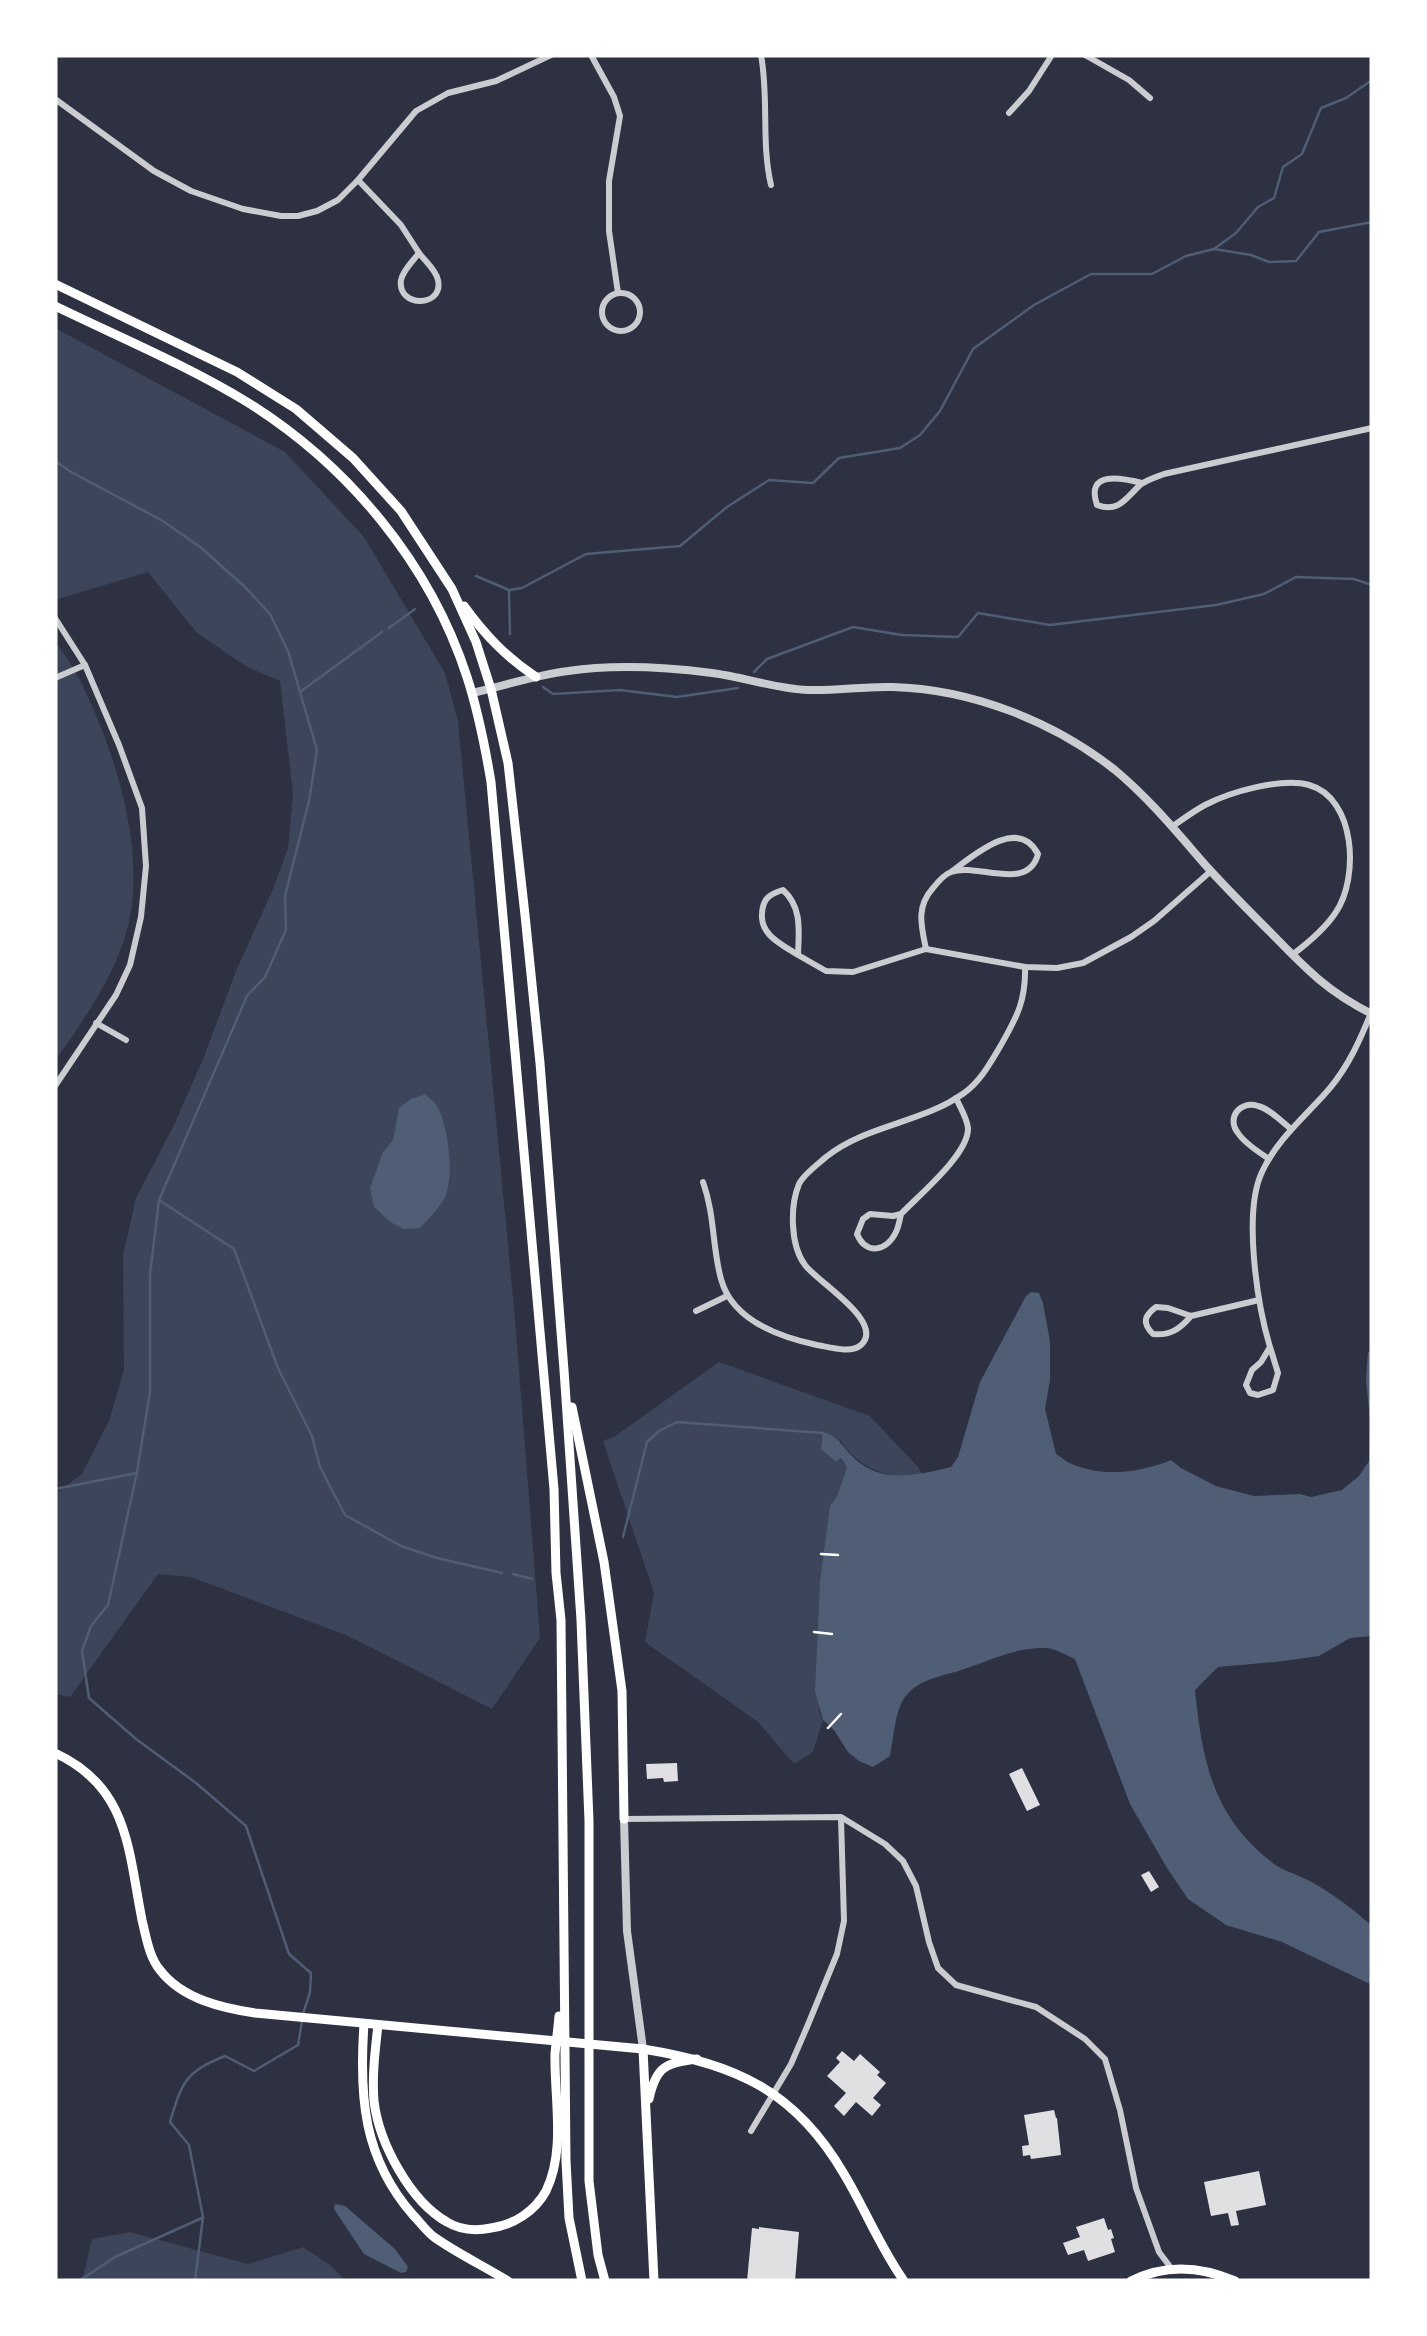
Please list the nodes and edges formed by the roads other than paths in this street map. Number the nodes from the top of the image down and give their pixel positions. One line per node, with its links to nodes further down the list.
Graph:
1 (551, 55): 9 (street)
2 (592, 55): 13 (street)
3 (761, 55): 10 (street)
4 (1052, 55): 8 (street)
5 (1085, 55): 6 (street)
6 (1150, 98)
7 (55, 99): 9 (street)
8 (1009, 112)
9 (358, 180): 11 (street)
10 (771, 184)
11 (419, 253): 11 (street)
12 (55, 284): 17 (main road)
13 (618, 293): 13 (street)
14 (55, 306): 23 (main road)
15 (1372, 428): 16 (street)
16 (1142, 483): 16 (street)
17 (452, 589): 20 (main road); 22 (main road)
18 (55, 618): 19 (street)
19 (85, 665): 21 (street); 32 (street)
20 (536, 677): 22 (street); 24 (street)
21 (55, 678)
22 (491, 689): 23 (street); 45 (main road)
23 (472, 693): 49 (main road)
24 (1172, 826): 25 (street); 29 (street)
25 (1211, 871): 29 (street); 30 (street)
26 (951, 872): 26 (street); 27 (street)
27 (926, 948): 28 (street); 30 (street)
28 (798, 954): 28 (street)
29 (1292, 954): 31 (street)
30 (1025, 967): 35 (street)
31 (1371, 1013): 36 (street)
32 (96, 1023): 33 (street); 34 (street)
33 (126, 1040)
34 (55, 1086)
35 (956, 1098): 39 (street); 40 (street)
36 (1291, 1129): 37 (street); 37 (street)
37 (1269, 1159): 41 (street)
38 (704, 1182): 40 (street)
39 (901, 1214): 39 (street)
40 (727, 1296): 42 (street)
41 (1259, 1300): 43 (street); 44 (street)
42 (696, 1312)
43 (1191, 1316): 43 (street)
44 (1270, 1347): 44 (street)
45 (564, 1370): 48 (main road); 60 (main road)
46 (55, 1753): 50 (main road)
47 (841, 1817): 48 (street); 54 (street); 57 (street)
48 (624, 1819): 52 (street)
49 (564, 1979): 51 (main road); 59 (main road)
50 (364, 2024): 51 (main road); 58 (main road)
51 (378, 2025): 52 (main road)
52 (643, 2049): 53 (main road); 55 (main road)
53 (697, 2059): 54 (main road); 55 (main road)
54 (772, 2092): 56 (street); 62 (main road)
55 (646, 2112): 61 (main road)
56 (751, 2131)
57 (1171, 2268): 63 (main road); 64 (main road)
58 (508, 2281)
59 (582, 2281)
60 (605, 2281)
61 (654, 2281)
62 (904, 2281)
63 (1131, 2281)
64 (1235, 2281)

